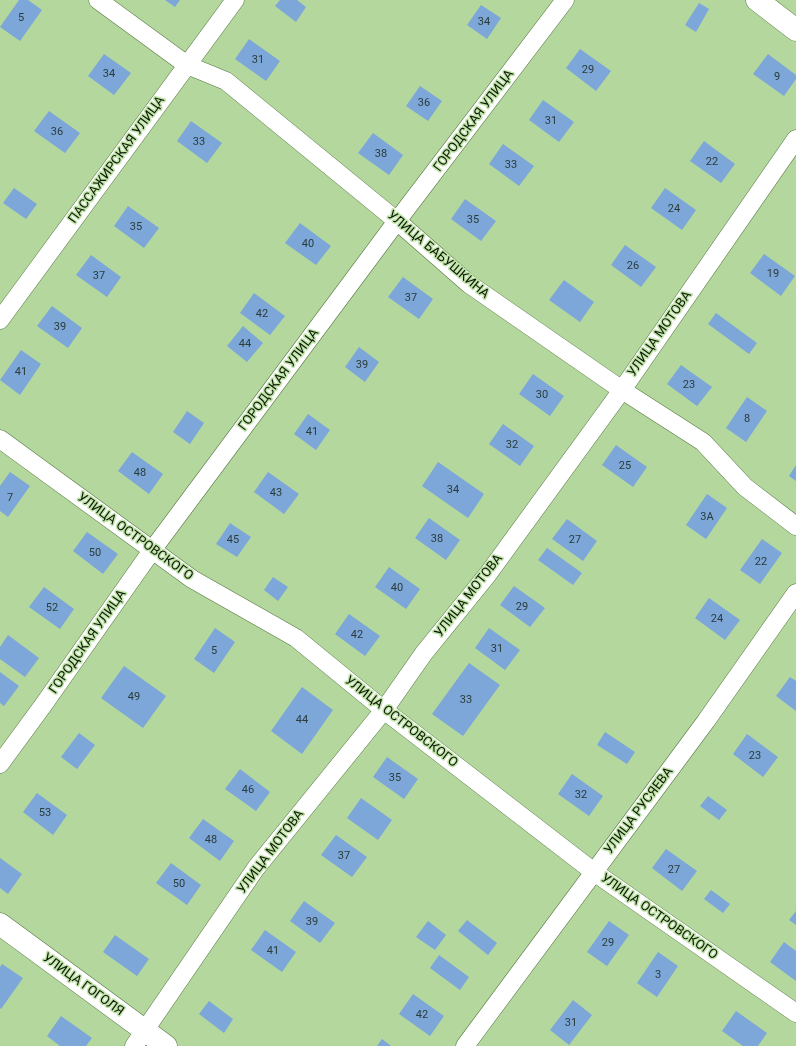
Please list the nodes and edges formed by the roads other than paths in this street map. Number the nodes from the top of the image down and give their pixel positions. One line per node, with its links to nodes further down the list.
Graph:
1 (98, 0): 6 (street, УЛИЦА БАБУШКИНА)
2 (234, 0): 6 (street, ПАССАЖИРСКАЯ УЛИЦА)
3 (565, 0): 8 (street, ГОРОДСКАЯ УЛИЦА)
4 (757, 0): 5 (street)
5 (796, 30)
6 (187, 65): 8 (street, УЛИЦА БАБУШКИНА); 9 (street, ПАССАЖИРСКАЯ УЛИЦА)
7 (796, 139): 10 (street, УЛИЦА МОТОВА)
8 (397, 221): 10 (street, УЛИЦА БАБУШКИНА); 13 (street, ГОРОДСКАЯ УЛИЦА)
9 (0, 320)
10 (622, 390): 12 (street, УЛИЦА БАБУШКИНА); 15 (street, УЛИЦА МОТОВА)
11 (0, 439): 13 (street, УЛИЦА ОСТРОВСКОГО)
12 (796, 526)
13 (153, 549): 15 (street, УЛИЦА ОСТРОВСКОГО); 16 (street, ГОРОДСКАЯ УЛИЦА)
14 (796, 593): 17 (street, УЛИЦА РУСЯЕВА)
15 (384, 710): 17 (street, УЛИЦА ОСТРОВСКОГО); 20 (street, УЛИЦА МОТОВА)
16 (0, 764)
17 (594, 872): 19 (street, УЛИЦА ОСТРОВСКОГО); 22 (street, УЛИЦА РУСЯЕВА)
18 (0, 924): 20 (street, УЛИЦА ГОГОЛЯ)
19 (796, 1013)
20 (139, 1038): 21 (street, УЛИЦА ГОГОЛЯ)
21 (166, 1046)
22 (465, 1046)

